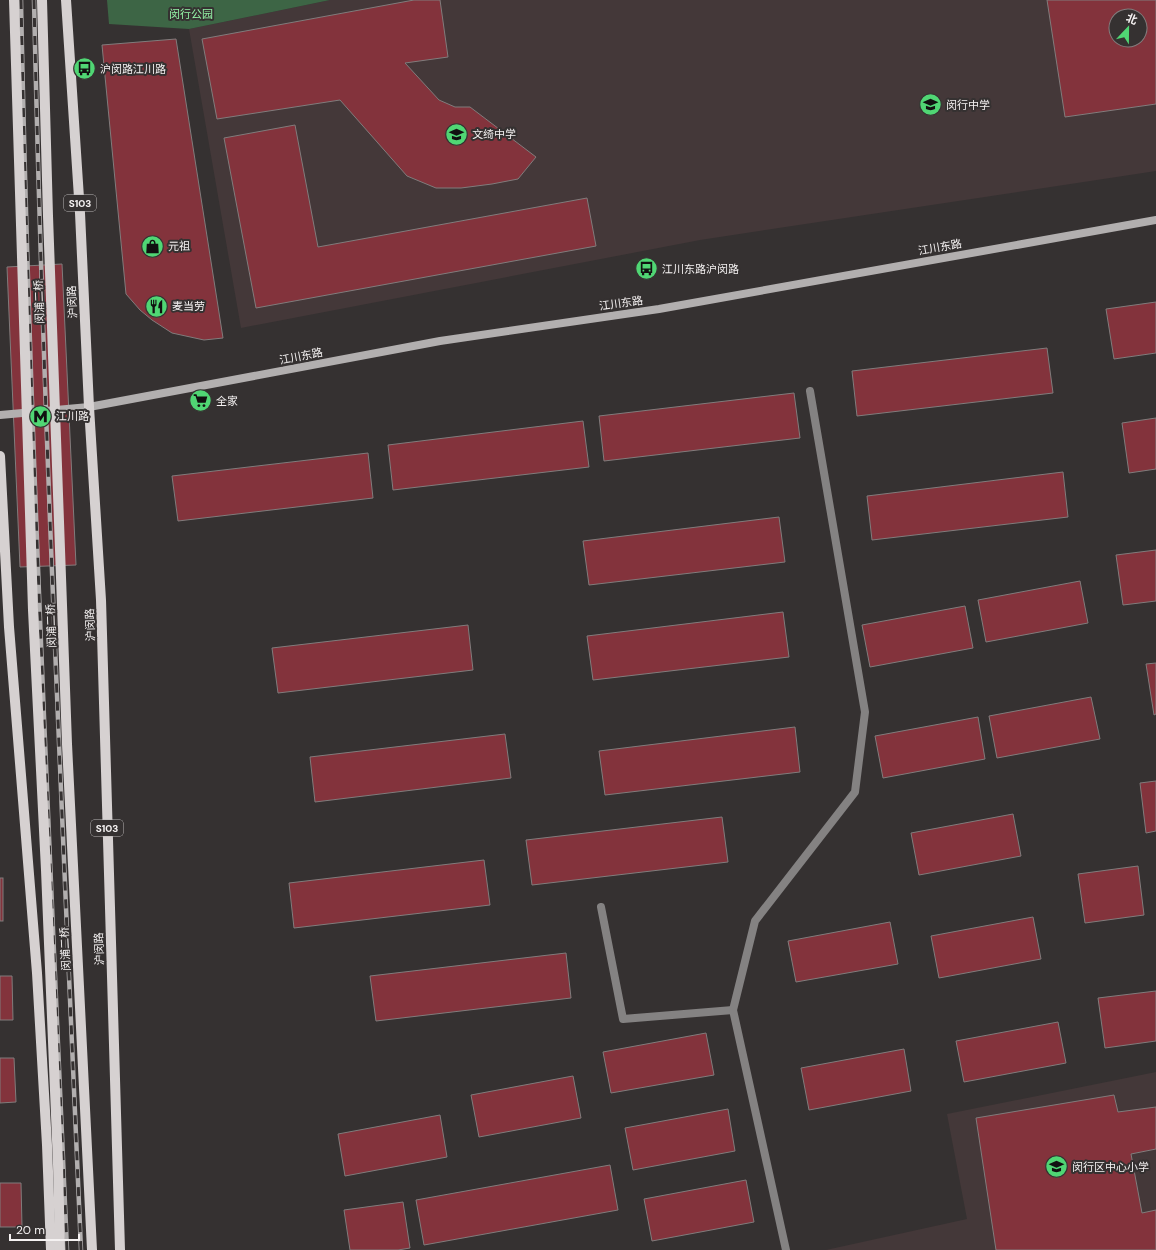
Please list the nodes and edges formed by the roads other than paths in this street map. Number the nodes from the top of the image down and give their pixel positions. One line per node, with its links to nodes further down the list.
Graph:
1 (14, 0): 12 (main road, 闵浦二桥, bridge)
2 (42, 0): 13 (main road, 闵浦二桥, bridge)
3 (66, 0): 6 (main road, 沪闵路 / S103)
4 (1156, 220): 6 (main road, 江川东路)
5 (810, 391): 10 (lane)
6 (89, 407): 7 (main road); 14 (main road, 沪闵路 / S103)
7 (0, 415)
8 (0, 456): 11 (main road)
9 (601, 907): 10 (lane)
10 (733, 1010): 15 (lane)
11 (51, 1250)
12 (60, 1250)
13 (92, 1250)
14 (120, 1250)
15 (786, 1250)

